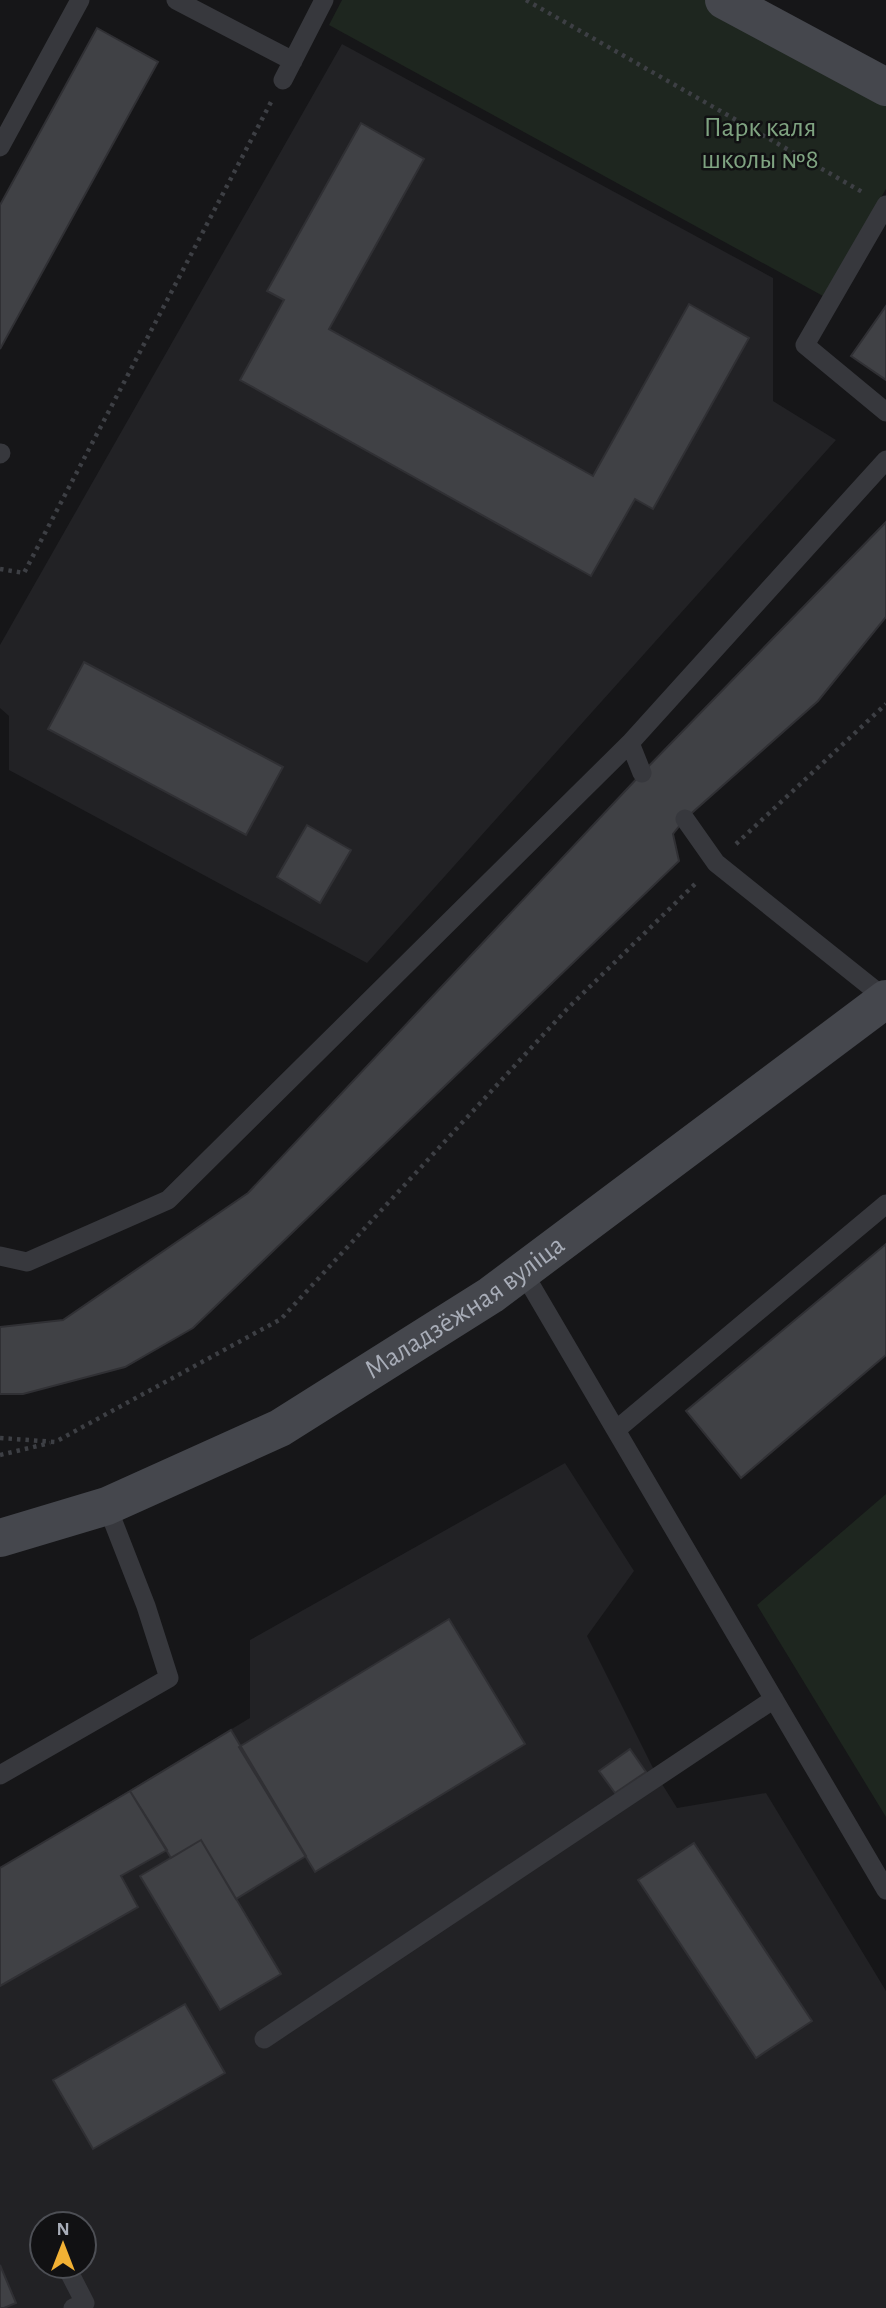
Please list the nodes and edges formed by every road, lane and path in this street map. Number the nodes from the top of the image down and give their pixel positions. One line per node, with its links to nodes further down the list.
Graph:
1 (80, 0): 9 (lane)
2 (177, 0): 6 (lane)
3 (324, 0): 6 (lane)
4 (526, 0): 10 (path)
5 (724, 0): 8 (street)
6 (293, 61): 7 (lane)
7 (283, 80): 13 (path)
8 (886, 87)
9 (0, 147)
10 (886, 206): 11 (lane)
11 (886, 412)
12 (886, 460): 15 (lane)
13 (0, 569)
14 (886, 704): 18 (path)
15 (630, 743): 16 (lane); 21 (lane)
16 (642, 773)
17 (685, 819): 18 (lane)
18 (716, 863): 19 (lane); 25 (path)
19 (886, 999): 22 (street, Маладзёжная вуліца)
20 (886, 1204): 23 (lane)
21 (0, 1256)
22 (523, 1272): 23 (lane); 27 (street, Маладзёжная вуліца)
23 (616, 1430): 29 (lane)
24 (0, 1438): 25 (path)
25 (55, 1442): 26 (path)
26 (0, 1455)
27 (107, 1506): 28 (street, Маладзёжная вуліца); 30 (lane)
28 (0, 1538)
29 (774, 1699): 31 (lane); 32 (lane)
30 (0, 1775)
31 (886, 1890)
32 (264, 2039)
33 (73, 2280): 34 (lane)
34 (73, 2308)

